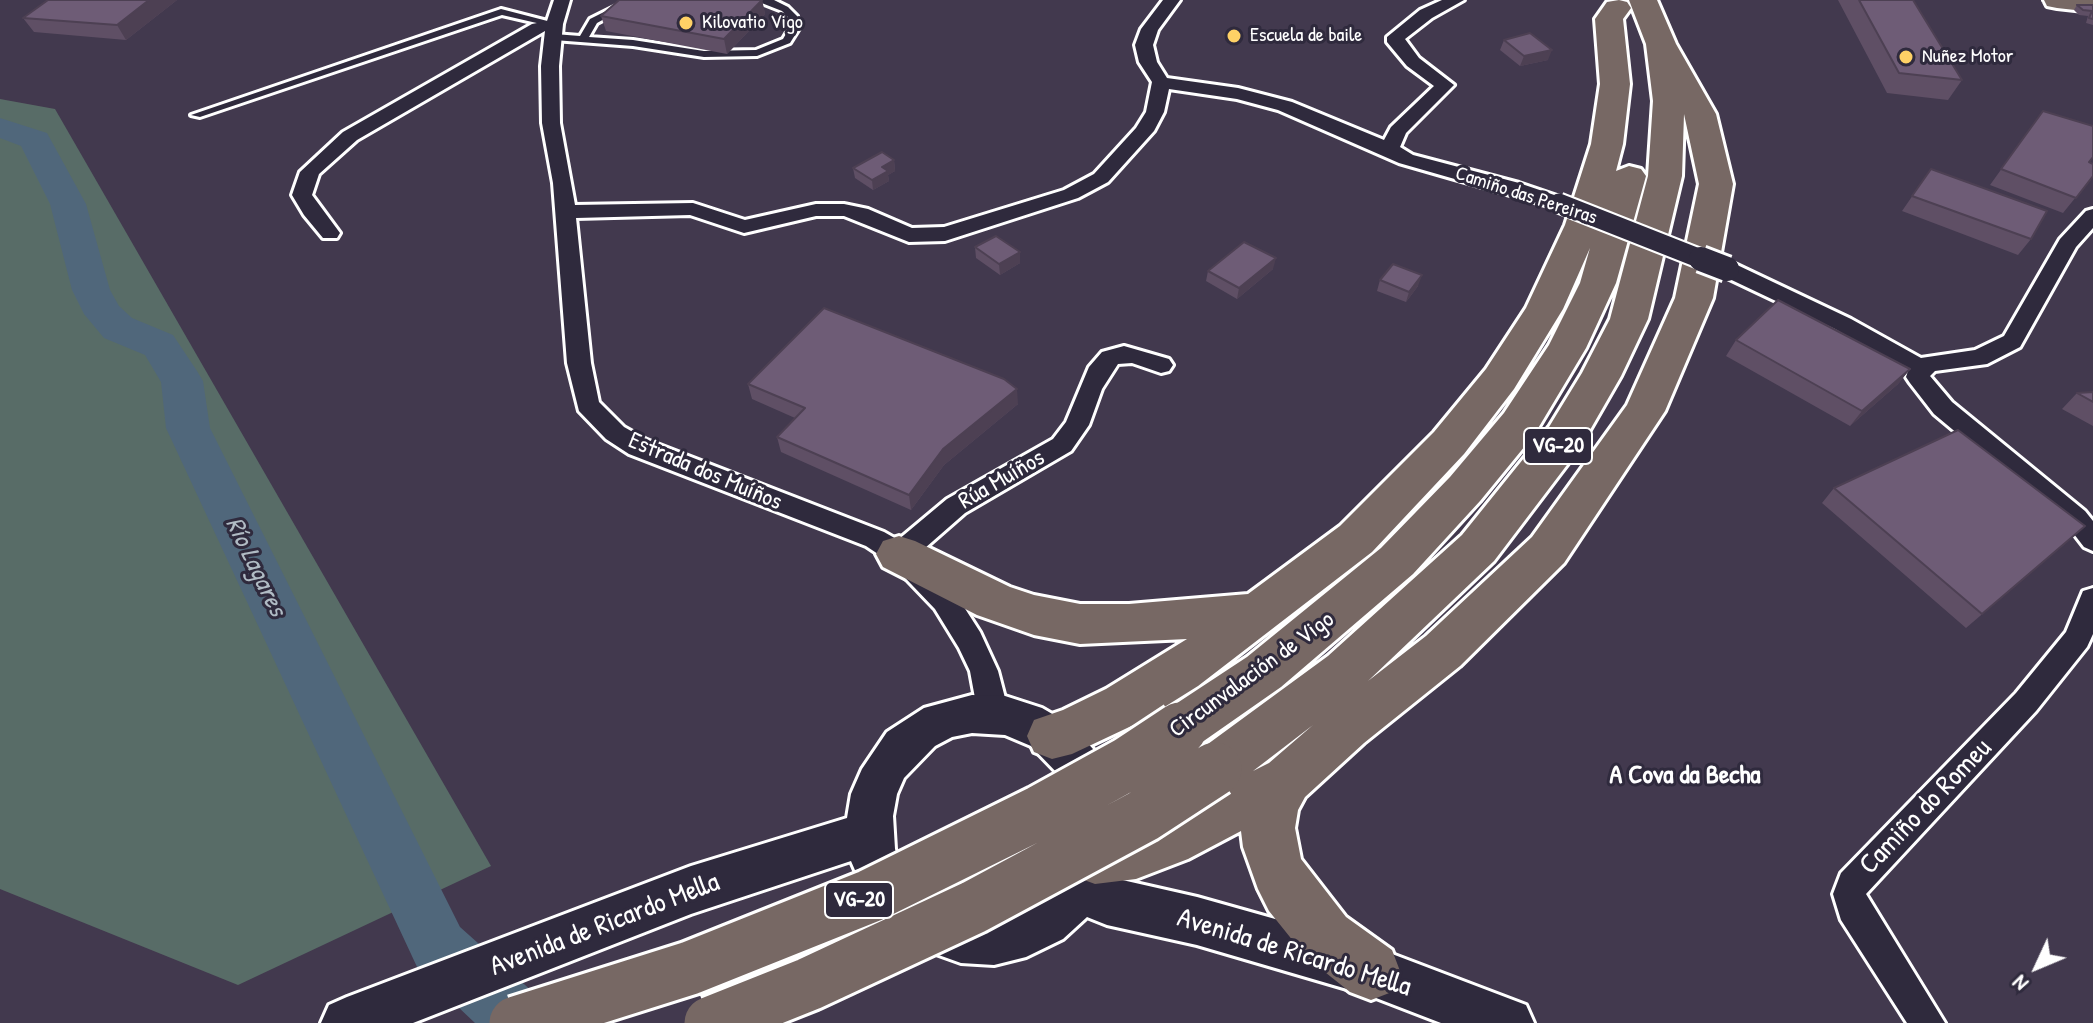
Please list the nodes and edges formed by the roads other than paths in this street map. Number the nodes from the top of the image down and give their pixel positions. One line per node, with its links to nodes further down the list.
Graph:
1 (562, 0): 9 (street, Estrada dos Muíños)
2 (635, 0): 10 (lane)
3 (758, 0): 10 (lane)
4 (1172, 0): 12 (street)
5 (1456, 0): 14 (street)
6 (2057, 0): 8 (main road)
7 (1624, 3): 11 (highway, Circunvalación de Vigo / VG-20); 23 (highway); 31 (highway, Circunvalación de Vigo / VG-20, bridge)
8 (2093, 4)
9 (554, 30): 10 (lane); 13 (lane); 15 (street, Estrada dos Muíños); 17 (street)
10 (584, 38)
11 (1661, 44): 26 (highway); 32 (highway, Circunvalación de Vigo / VG-20, bridge)
12 (1161, 82): 14 (street, Camiño das Pereiras); 15 (street)
13 (196, 115)
14 (1389, 149): 19 (street, Camiño das Pereiras, bridge)
15 (565, 212): 21 (street, Estrada dos Muíños)
16 (2093, 215): 19 (street)
17 (330, 233)
18 (1161, 365): 21 (street, Rúa Muíños)
19 (1921, 368): 20 (street)
20 (2089, 532)
21 (899, 554): 23 (highway); 24 (street, Estrada dos Muíños)
22 (2093, 599): 34 (street, Camiño do Romeu)
23 (1260, 613): 25 (highway)
24 (988, 716): 25 (main road); 27 (main road)
25 (1052, 736): 28 (main road)
26 (1287, 780): 28 (highway); 29 (highway)
27 (866, 834): 28 (main road); 30 (main road, Avenida de Ricardo Mella)
28 (1087, 873): 29 (main road, Avenida de Ricardo Mella)
29 (1371, 971): 33 (main road, Avenida de Ricardo Mella)
30 (347, 1023)
31 (516, 1023)
32 (711, 1023)
33 (1508, 1023)
34 (1927, 1023)

